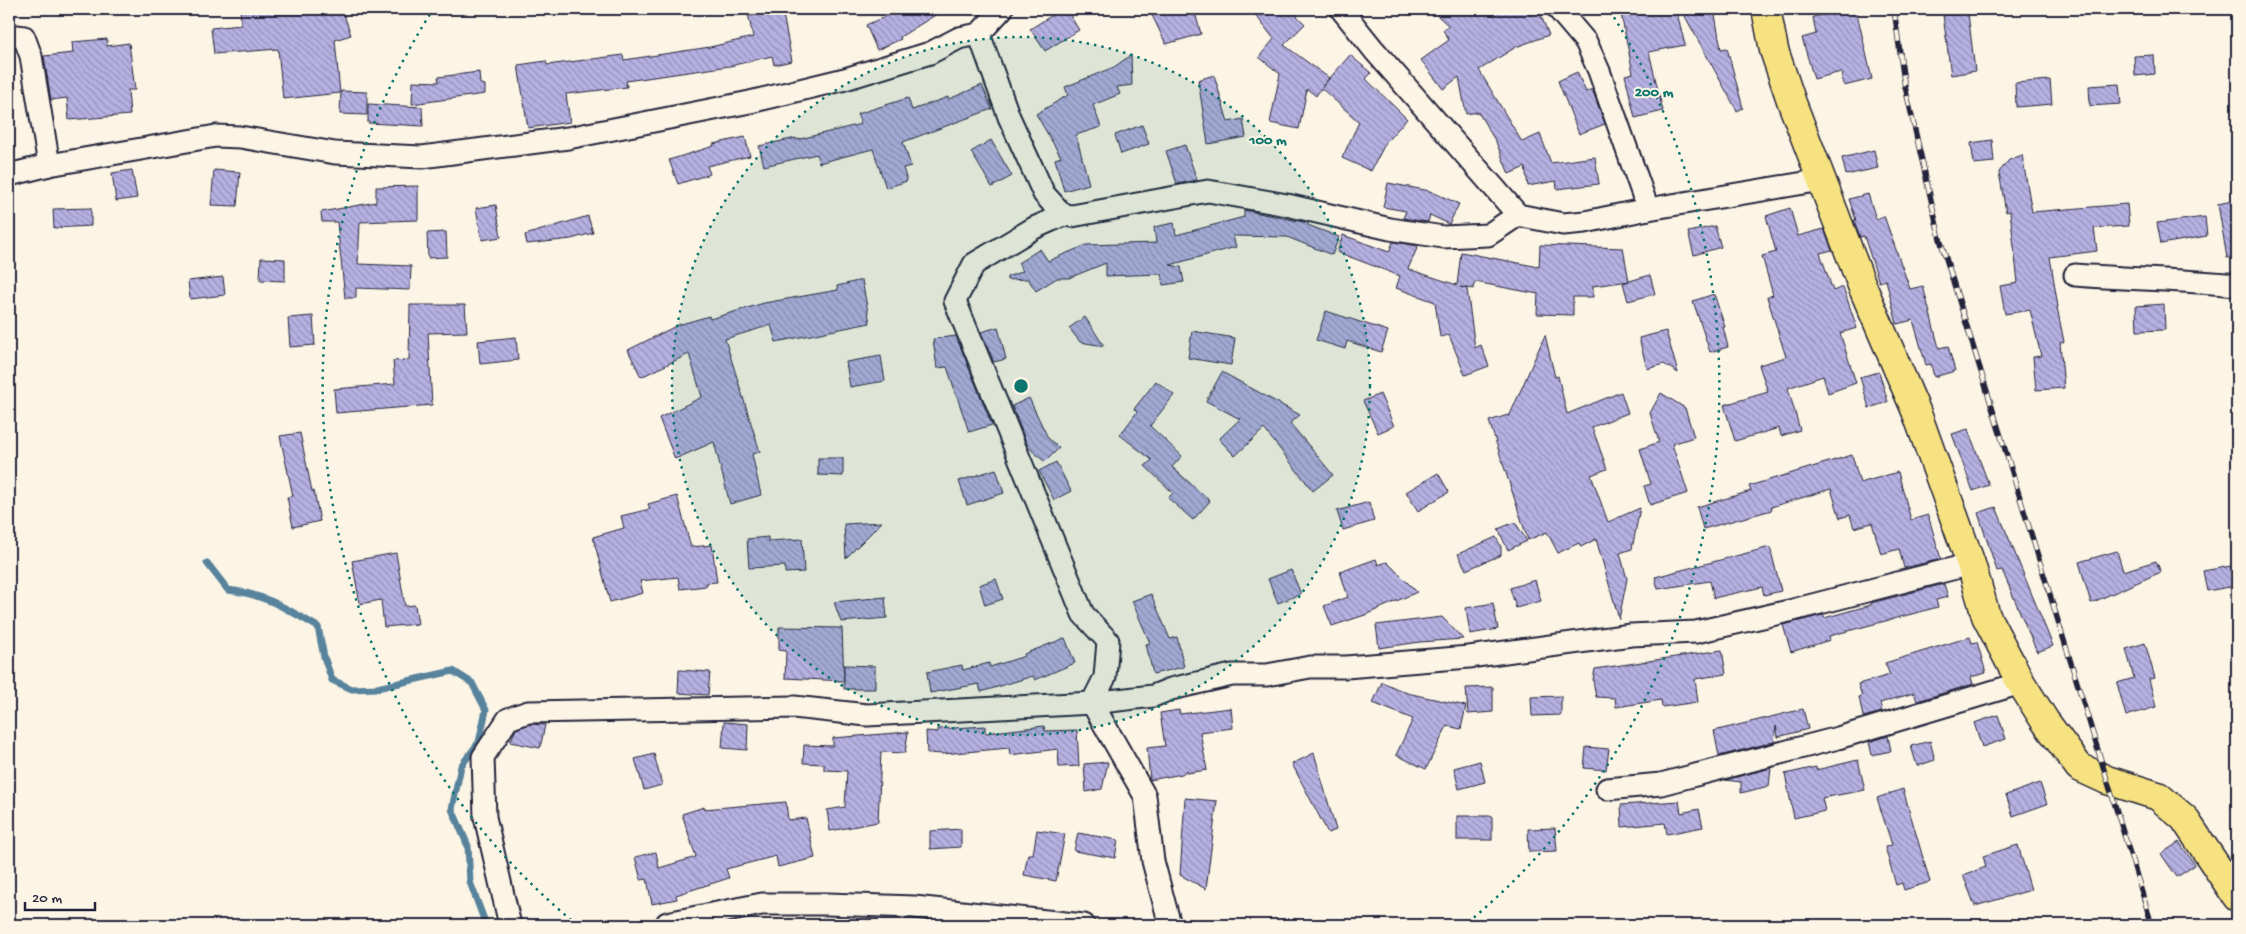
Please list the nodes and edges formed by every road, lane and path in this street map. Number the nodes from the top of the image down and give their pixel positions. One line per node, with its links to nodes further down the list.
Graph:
1 (1002, 9): 5 (street)
2 (1341, 9): 12 (street)
3 (1558, 9): 10 (street)
4 (1766, 9): 9 (main road)
5 (979, 34): 7 (street); 11 (street)
6 (9, 35): 7 (street)
7 (49, 165): 8 (street)
8 (9, 175)
9 (1822, 180): 10 (street); 15 (main road)
10 (1648, 209): 12 (street)
11 (1063, 215): 12 (street); 17 (street)
12 (1518, 215)
13 (2075, 275): 14 (street)
14 (2237, 285)
15 (1971, 564): 16 (main road); 17 (street)
16 (2021, 684): 18 (street); 19 (main road)
17 (1092, 703): 21 (street); 23 (street)
18 (1607, 790)
19 (2237, 896)
20 (666, 923): 22 (street)
21 (510, 925)
22 (1084, 925)
23 (1170, 925)

